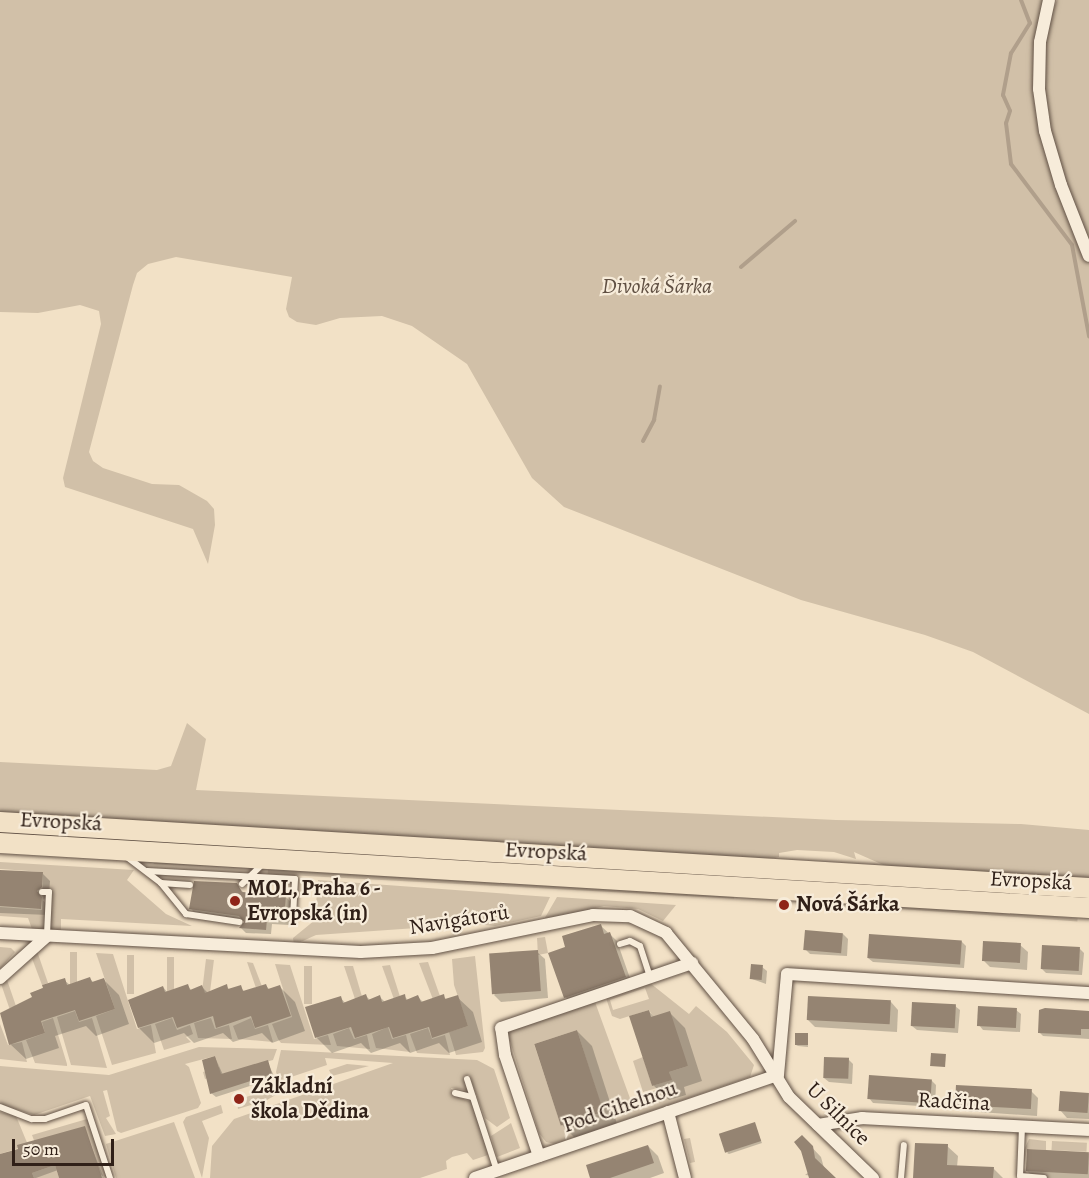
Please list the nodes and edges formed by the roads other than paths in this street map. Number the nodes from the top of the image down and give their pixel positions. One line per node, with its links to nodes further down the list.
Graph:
1 (1049, 0): 2 (street)
2 (1089, 256)
3 (0, 822): 12 (main road, Evropská)
4 (0, 843): 5 (main road, Evropská)
5 (113, 849): 6 (main road, Evropská); 7 (lane)
6 (268, 859): 8 (lane); 14 (main road, Evropská)
7 (147, 871): 8 (lane); 9 (lane)
8 (250, 876): 10 (lane); 15 (lane)
9 (160, 883): 11 (lane); 16 (lane)
10 (242, 884)
11 (190, 885)
12 (1089, 888)
13 (42, 892): 18 (lane)
14 (1089, 908)
15 (293, 918)
16 (239, 922)
17 (0, 933): 18 (street, Navigátorů)
18 (47, 936): 20 (street, Navigátorů); 22 (street)
19 (620, 944): 21 (lane)
20 (692, 963): 21 (street); 24 (street, Navigátorů)
21 (650, 977): 34 (street)
22 (0, 978)
23 (1089, 993): 24 (street)
24 (778, 1075): 29 (street, Pod Cihelnou); 30 (street, U Silnice)
25 (467, 1080): 27 (lane)
26 (455, 1093): 27 (lane)
27 (473, 1097): 35 (lane)
28 (0, 1107): 36 (lane)
29 (668, 1112): 34 (street, Pod Cihelnou); 38 (street)
30 (818, 1125): 31 (street, Radčina); 39 (street, U Silnice)
31 (1022, 1127): 32 (street, Radčina); 41 (lane)
32 (1089, 1130)
33 (904, 1146): 40 (lane)
34 (539, 1156): 35 (street, Pod Cihelnou)
35 (497, 1171): 37 (street, Pod Cihelnou)
36 (110, 1178)
37 (475, 1178)
38 (685, 1178)
39 (873, 1178)
40 (901, 1178)
41 (1044, 1178)

